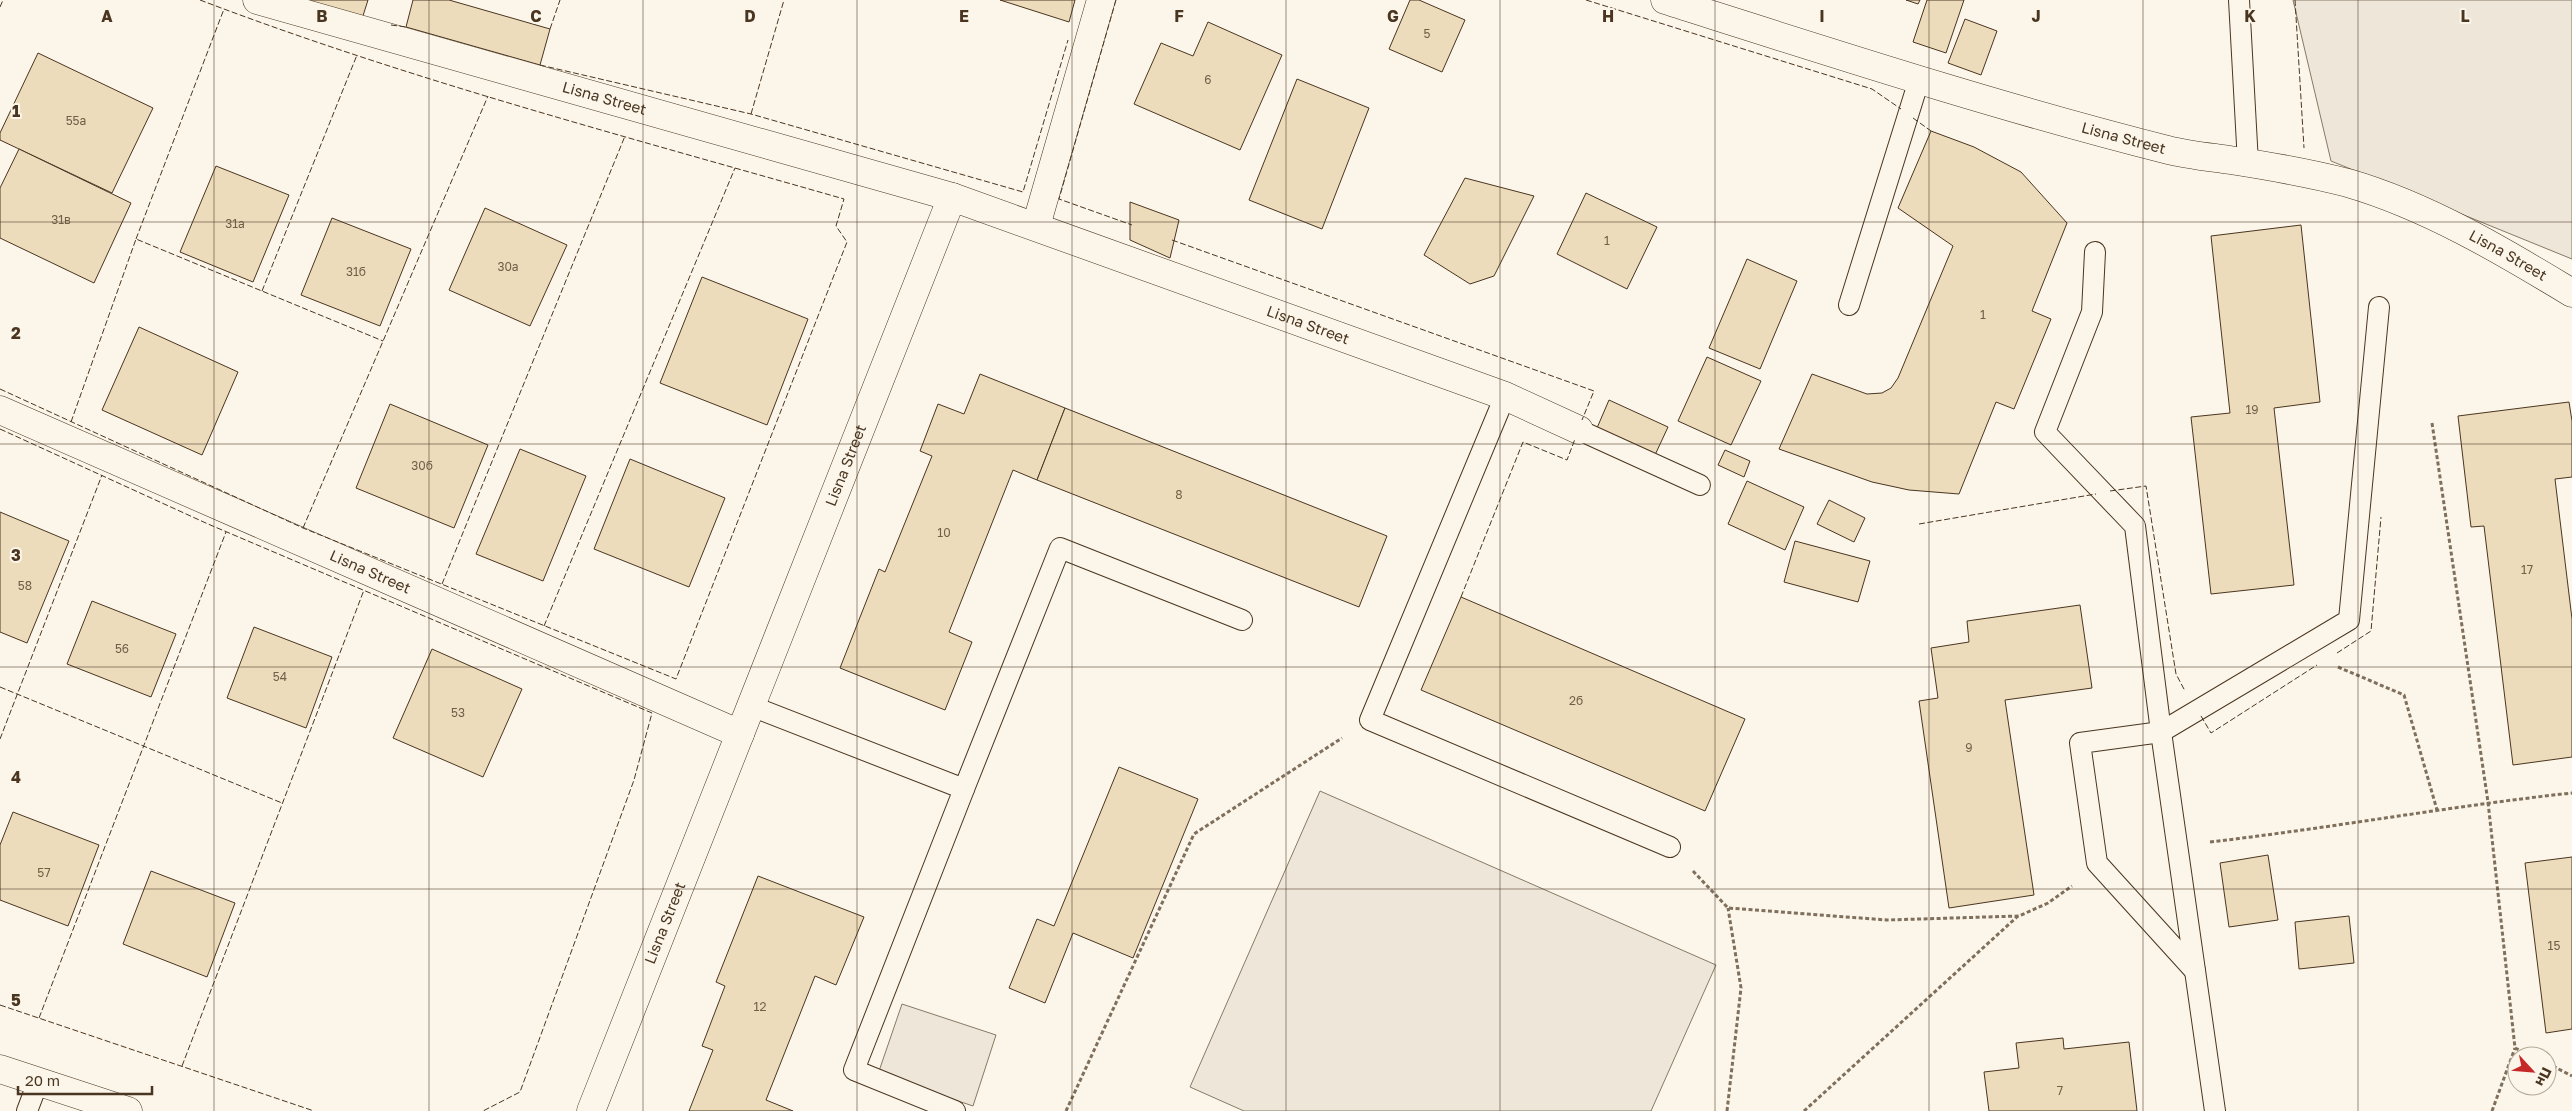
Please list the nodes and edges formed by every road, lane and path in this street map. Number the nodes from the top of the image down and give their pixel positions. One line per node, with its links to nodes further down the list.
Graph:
1 (1101, 0): 8 (street)
2 (1665, 0): 5 (street, Lisna Street)
3 (2239, 0): 6 (lane)
4 (263, 1): 7 (street, Lisna Street)
5 (1919, 80): 6 (street, Lisna Street); 11 (lane)
6 (2248, 163): 10 (street, Lisna Street)
7 (952, 197): 8 (street, Lisna Street); 20 (street, Lisna Street)
8 (1036, 226): 13 (street, Lisna Street)
9 (2095, 252): 22 (lane)
10 (2572, 293)
11 (1849, 306)
12 (2379, 307): 19 (lane)
13 (1505, 396): 16 (street, Lisna Street); 21 (lane)
14 (0, 410): 23 (street, Lisna Street)
15 (2432, 423): 26 (path)
16 (1578, 430): 17 (lane)
17 (1700, 485)
18 (1242, 620): 24 (lane)
19 (2299, 650): 22 (lane); 27 (path)
20 (751, 706): 23 (street, Lisna Street); 24 (lane)
21 (1370, 720): 29 (lane); 44 (path)
22 (2161, 732): 28 (lane); 30 (lane)
23 (740, 734): 42 (street, Lisna Street)
24 (964, 789): 43 (lane)
25 (2572, 793): 26 (path)
26 (2488, 802): 27 (path); 34 (path)
27 (2437, 810): 28 (path)
28 (2178, 846): 33 (lane)
29 (1670, 847): 31 (path)
30 (2100, 866): 32 (path); 33 (lane)
31 (1728, 908): 32 (path); 45 (path)
32 (2019, 916): 46 (path)
33 (2195, 971): 47 (lane)
34 (2516, 1046)
35 (0, 1069): 39 (street)
36 (2557, 1069): 38 (path)
37 (2507, 1072): 48 (path)
38 (2572, 1076)
39 (38, 1082): 40 (lane); 41 (street)
40 (28, 1111)
41 (128, 1111)
42 (591, 1111)
43 (955, 1111)
44 (1066, 1111)
45 (1727, 1111)
46 (1804, 1111)
47 (2215, 1111)
48 (2492, 1111)

